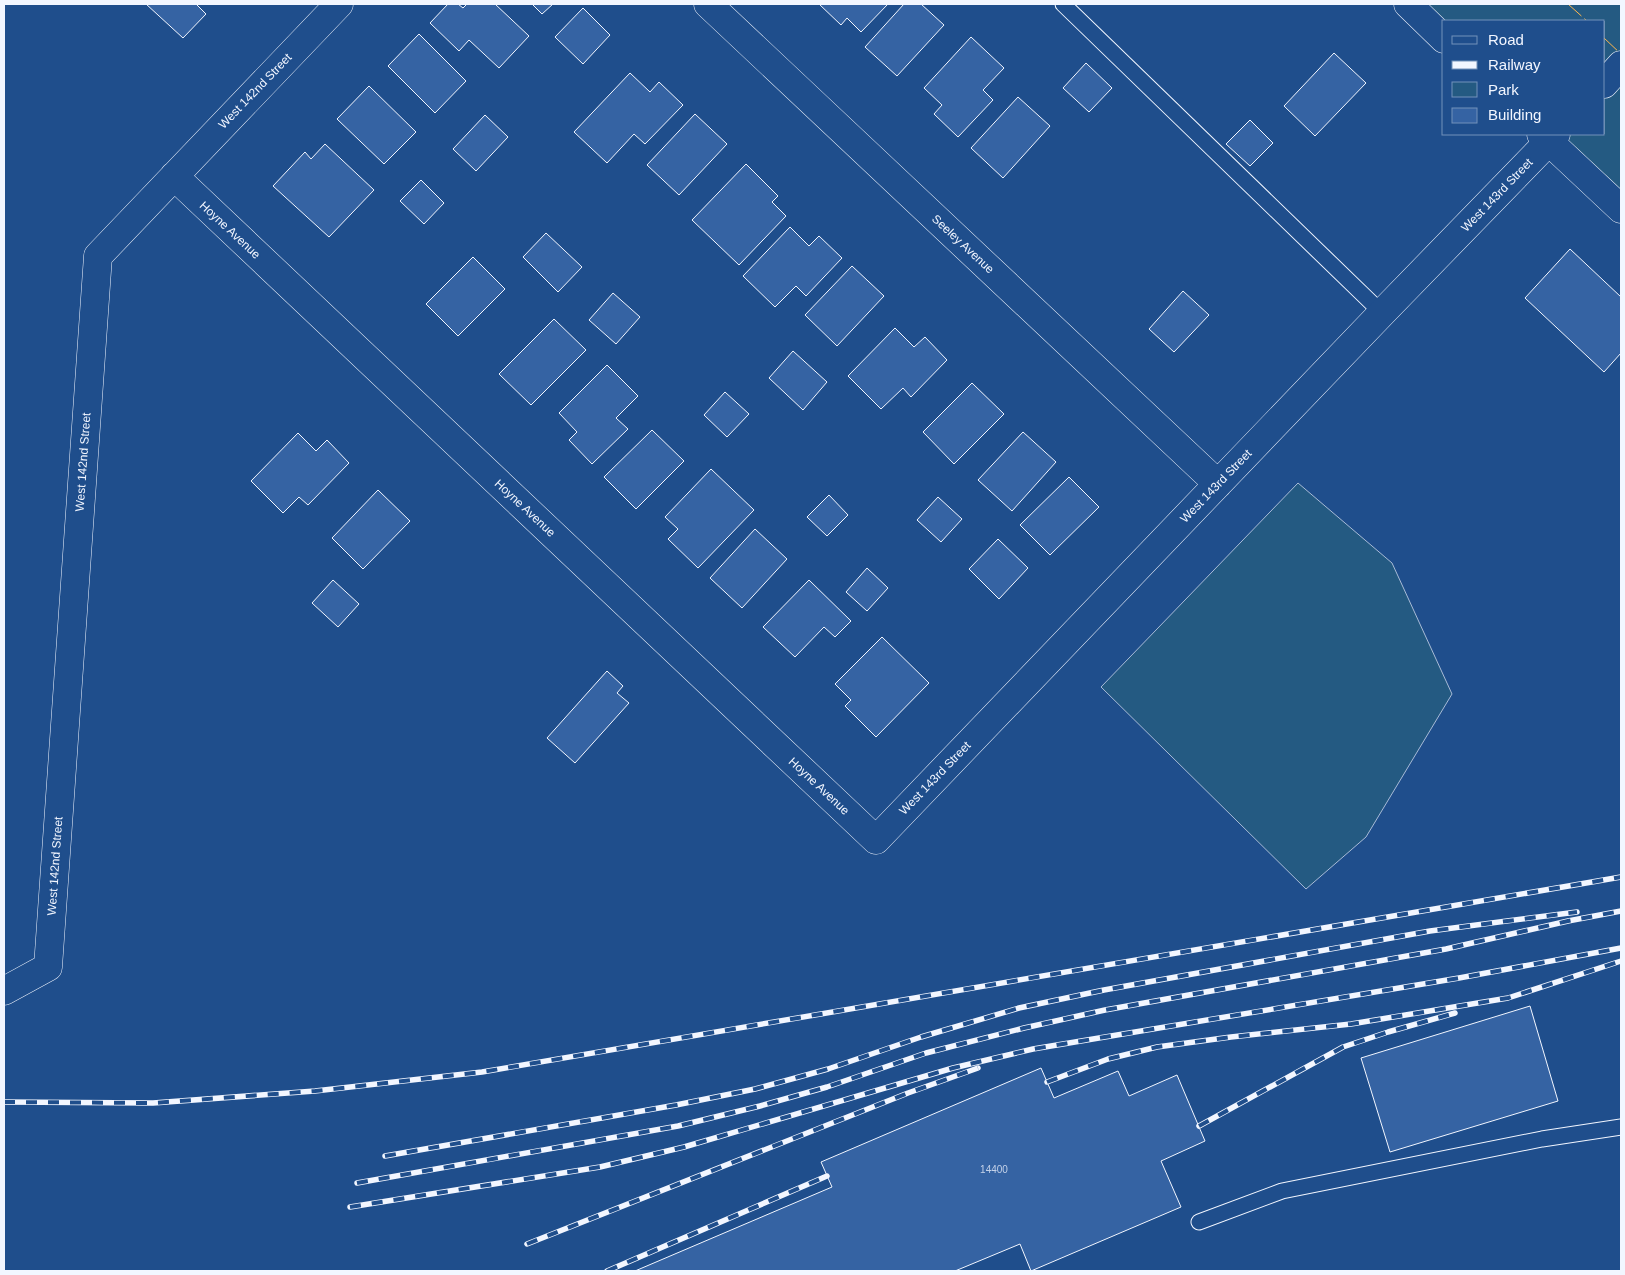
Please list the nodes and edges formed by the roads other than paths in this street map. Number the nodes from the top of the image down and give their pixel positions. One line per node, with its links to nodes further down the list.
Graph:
1 (339, 4): 9 (street, West 142nd Street)
2 (708, 4): 12 (street, Seeley Avenue)
3 (1063, 4): 11 (lane)
4 (1408, 4): 5 (street)
5 (1442, 37)
6 (1621, 65): 7 (street)
7 (1605, 83)
8 (1549, 136): 10 (street); 11 (street, West 143rd Street)
9 (174, 176): 13 (street, Hoyne Avenue); 14 (street, West 142nd Street)
10 (1621, 209)
11 (1382, 313): 12 (street, West 143rd Street)
12 (1218, 484): 13 (street, West 143rd Street)
13 (876, 840)
14 (4, 991)
15 (1621, 1127): 16 (lane)
16 (1199, 1222)

